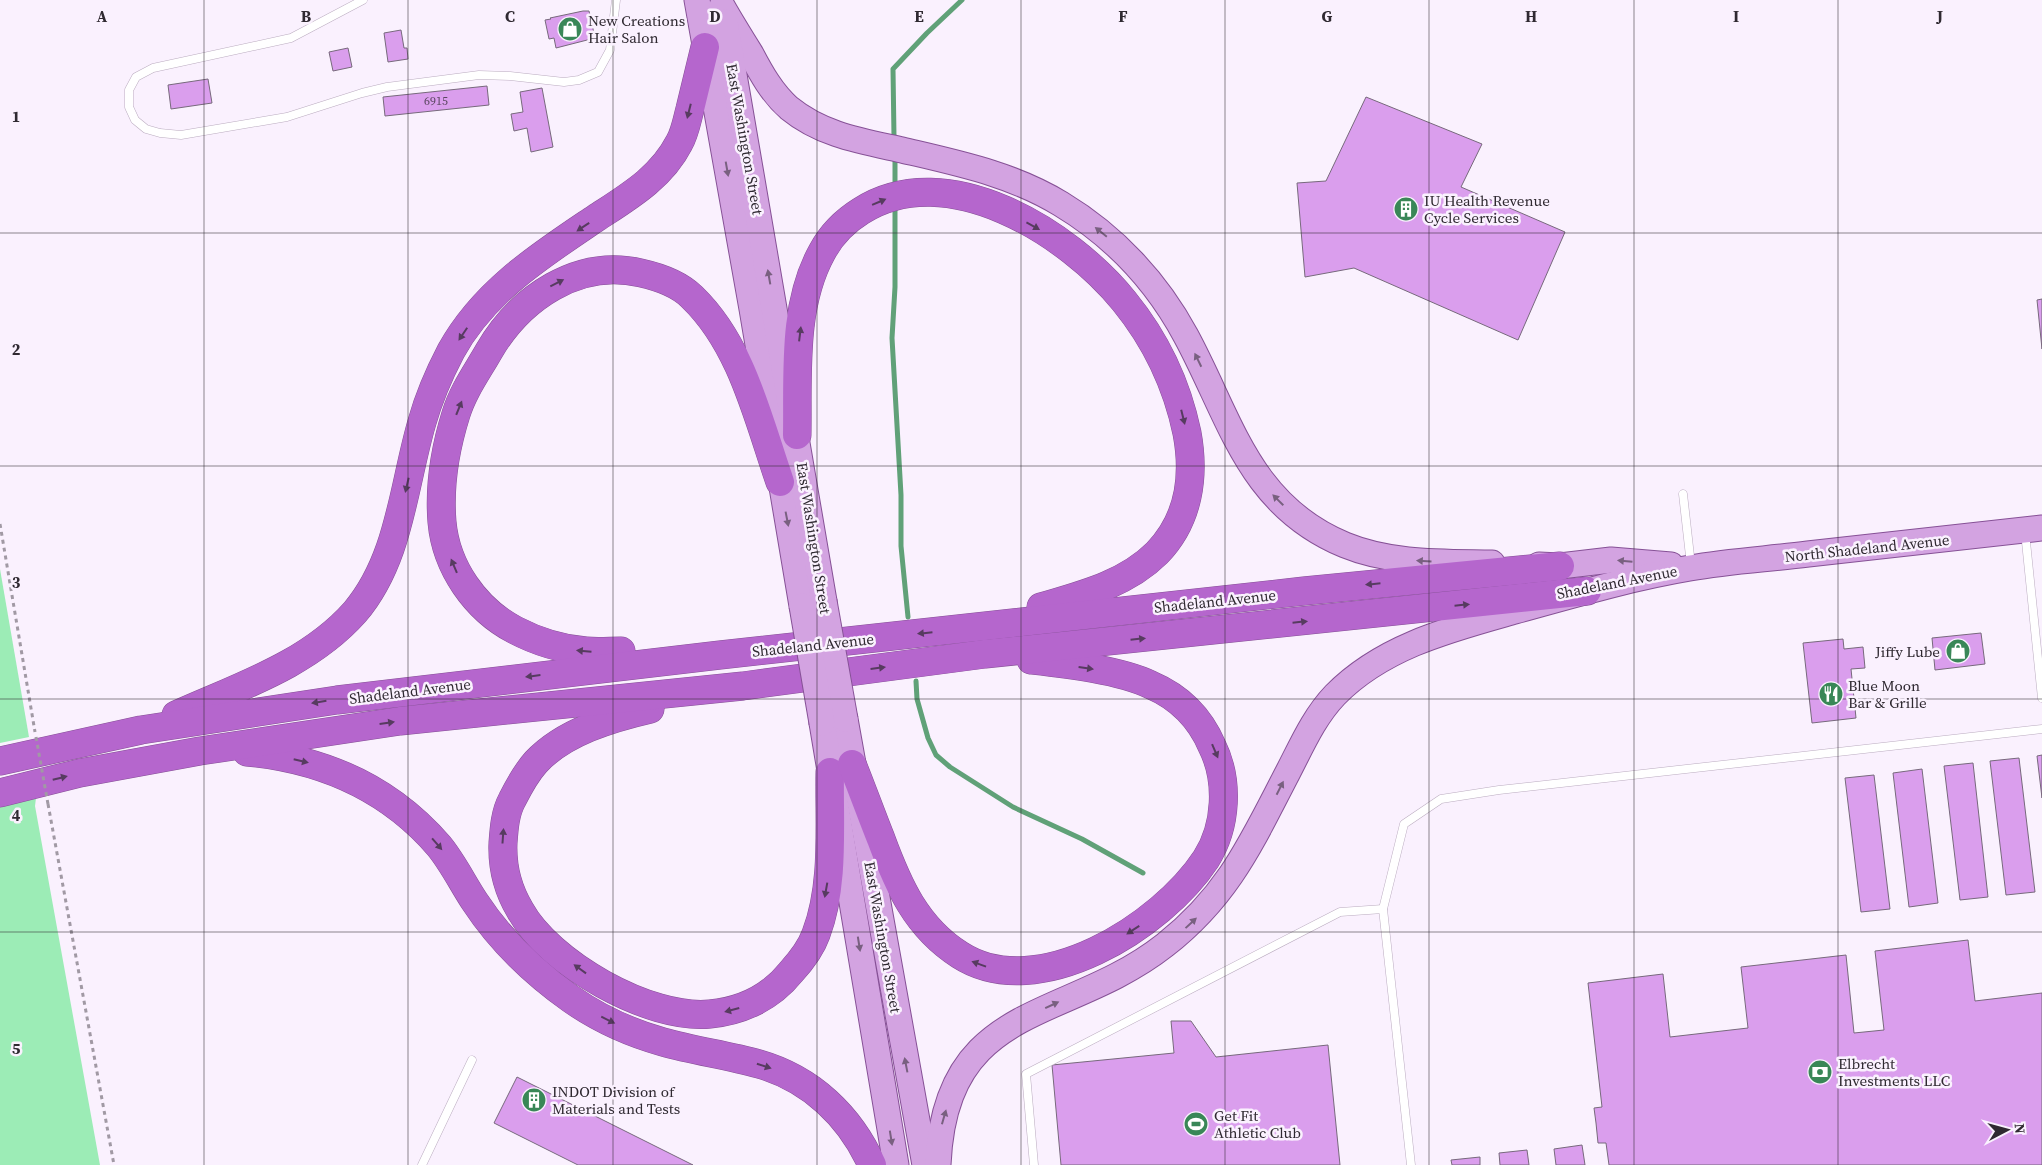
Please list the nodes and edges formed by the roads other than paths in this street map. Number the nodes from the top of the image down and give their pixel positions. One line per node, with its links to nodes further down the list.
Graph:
1 (362, 0): 2 (lane)
2 (616, 0)
3 (697, 0): 5 (main road, East Washington Street)
4 (721, 3): 6 (main road, East Washington Street, one-way to 4); 10 (main road, one-way to 4)
5 (705, 47): 7 (main road, East Washington Street, one-way to 7); 20 (highway, one-way to 20)
6 (797, 435): 13 (main road, East Washington Street); 14 (highway, one-way to 14)
7 (780, 482): 13 (main road, East Washington Street, one-way to 13); 15 (highway, one-way to 7)
8 (1683, 494): 11 (lane)
9 (2033, 529): 11 (main road, North Shadeland Avenue); 18 (lane)
10 (1560, 566): 11 (main road, Shadeland Avenue, one-way to 10); 14 (highway, Shadeland Avenue, one-way to 14)
11 (1691, 567): 12 (main road, Shadeland Avenue)
12 (1588, 591): 16 (highway, Shadeland Avenue, one-way to 12); 31 (main road, one-way to 12)
13 (813, 603): 23 (main road, East Washington Street, bridge)
14 (974, 628): 15 (highway, Shadeland Avenue, one-way to 15)
15 (720, 654): 20 (highway, Shadeland Avenue, one-way to 20)
16 (985, 654): 17 (highway, Shadeland Avenue, one-way to 16); 23 (highway, one-way to 23)
17 (743, 686): 21 (highway, Shadeland Avenue, one-way to 17); 23 (highway, one-way to 17)
18 (2042, 698)
19 (2042, 729): 25 (lane)
20 (141, 730): 22 (highway, Shadeland Avenue)
21 (200, 751): 24 (highway, Shadeland Avenue, one-way to 21); 28 (highway, one-way to 28)
22 (0, 761)
23 (841, 768): 29 (main road, East Washington Street, one-way to 29); 30 (main road, East Washington Street, one-way to 23)
24 (0, 793)
25 (1383, 909): 32 (lane); 33 (lane)
26 (472, 1060): 27 (lane)
27 (422, 1165)
28 (872, 1165)
29 (896, 1165)
30 (925, 1165)
31 (938, 1165)
32 (1034, 1165)
33 (1411, 1165)

